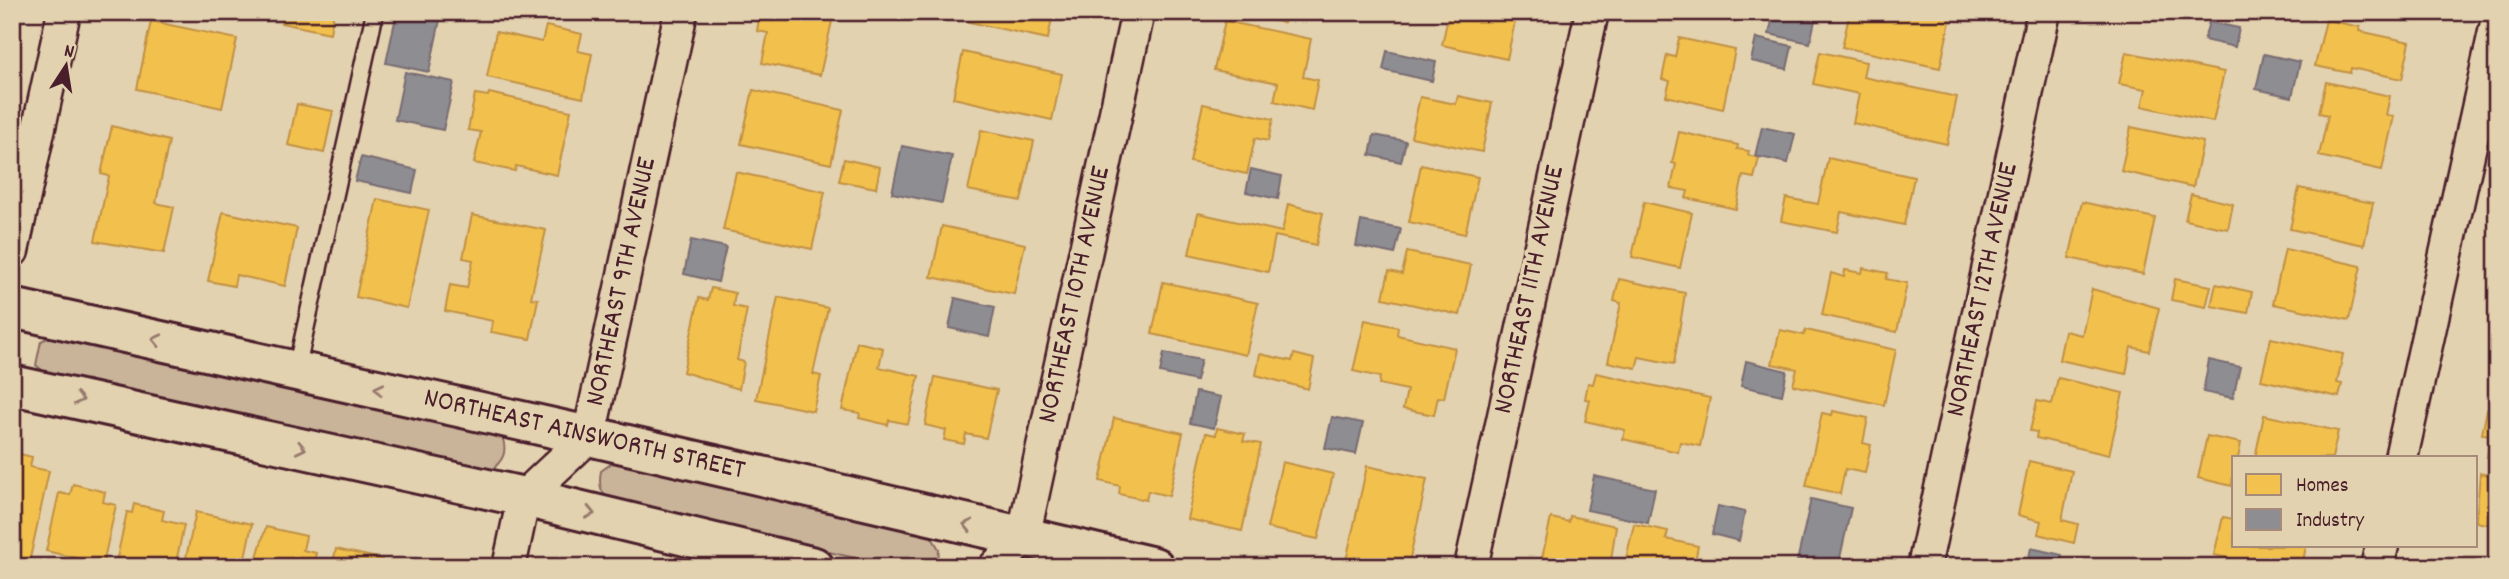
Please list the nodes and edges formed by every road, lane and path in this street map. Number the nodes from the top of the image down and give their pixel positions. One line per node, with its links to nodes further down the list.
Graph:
1 (64, 12): 8 (street)
2 (375, 12): 10 (lane)
3 (681, 12): 12 (street, NORTHEAST 9TH AVENUE)
4 (1138, 12): 15 (street, NORTHEAST 10TH AVENUE)
5 (1592, 12): 21 (street, NORTHEAST 11TH AVENUE)
6 (2043, 12): 22 (street, NORTHEAST 12TH AVENUE)
7 (2497, 23): 13 (street)
8 (12, 251)
9 (12, 308): 10 (street, NORTHEAST AINSWORTH STREET, one-way to 9)
10 (296, 371): 12 (street, NORTHEAST AINSWORTH STREET, one-way to 10)
11 (12, 385): 14 (street, one-way to 14)
12 (589, 436): 14 (street, NORTHEAST 9TH AVENUE); 15 (street, NORTHEAST AINSWORTH STREET, one-way to 12)
13 (2401, 456)
14 (524, 497): 17 (street); 18 (street, one-way to 18)
15 (1023, 538): 19 (street); 20 (street, NORTHEAST AINSWORTH STREET)
16 (2382, 548): 23 (street)
17 (509, 567)
18 (814, 567)
19 (995, 567)
20 (1154, 567)
21 (1471, 567)
22 (1923, 567)
23 (2377, 567)

